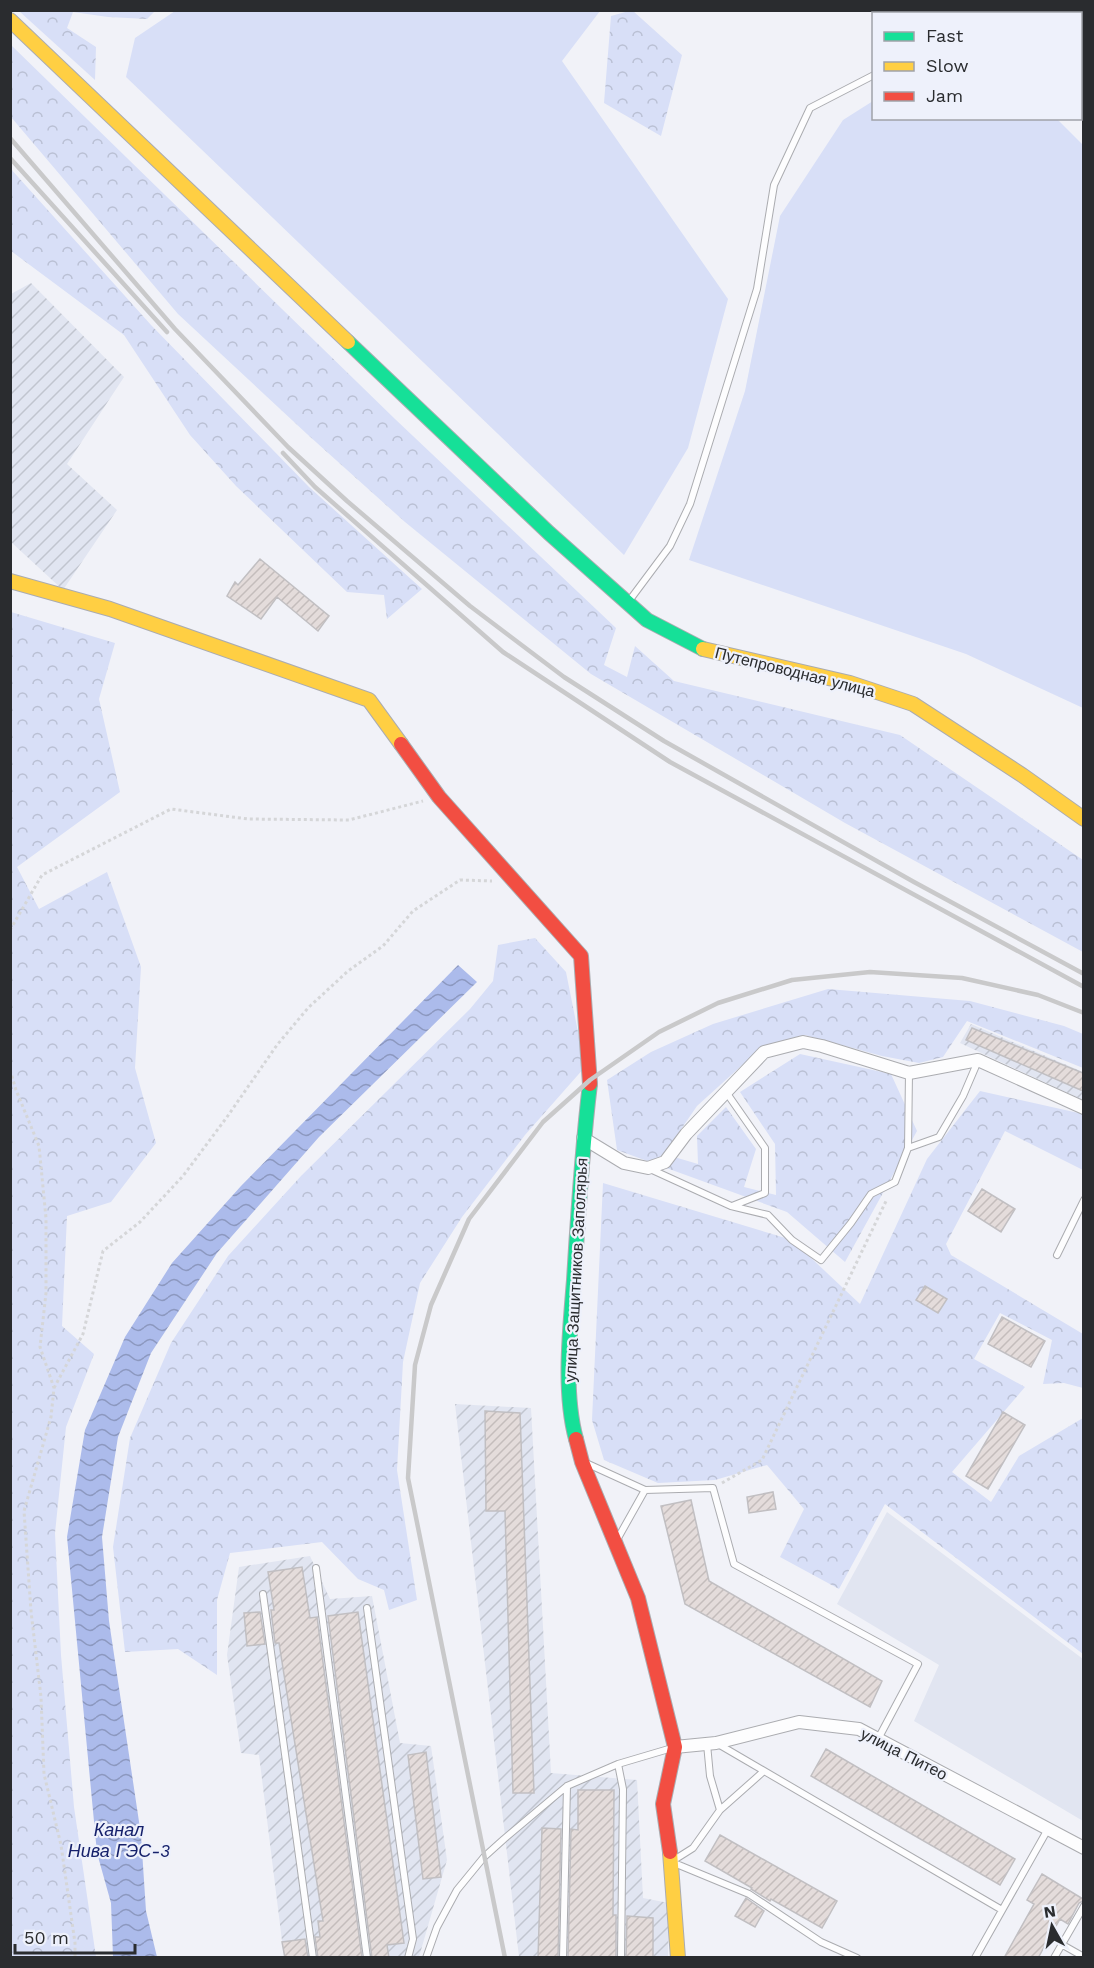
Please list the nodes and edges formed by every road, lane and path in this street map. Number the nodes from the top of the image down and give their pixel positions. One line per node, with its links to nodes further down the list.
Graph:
1 (10, 20): 4 (street, Путепроводная улица)
2 (872, 76): 4 (lane)
3 (10, 581): 5 (street, улица Защитников Заполярья)
4 (628, 603): 6 (street, Путепроводная улица)
5 (439, 797): 7 (street, улица Защитников Заполярья); 8 (path)
6 (1083, 819)
7 (515, 882): 14 (street, улица Защитников Заполярья); 21 (path)
8 (10, 930)
9 (978, 1060): 11 (street); 13 (street); 15 (lane)
10 (10, 1070): 21 (path)
11 (909, 1072): 12 (street); 15 (lane)
12 (725, 1091): 16 (street); 19 (lane)
13 (1083, 1108)
14 (583, 1138): 16 (street); 22 (street, улица Защитников Заполярья)
15 (908, 1148): 17 (lane)
16 (648, 1168): 19 (lane)
17 (895, 1182): 19 (lane); 23 (path)
18 (1083, 1200): 20 (lane)
19 (731, 1206)
20 (1057, 1255)
21 (54, 1388): 43 (path)
22 (582, 1462): 24 (lane); 25 (street, улица Защитников Заполярья)
23 (713, 1488): 24 (lane); 29 (lane)
24 (645, 1490): 25 (lane)
25 (615, 1544): 31 (street, улица Защитников Заполярья)
26 (316, 1568): 45 (lane)
27 (263, 1594): 44 (lane)
28 (367, 1608): 46 (lane)
29 (878, 1740): 30 (street, улица Питео); 36 (street, улица Питео)
30 (711, 1743): 31 (street, улица Питео); 33 (lane); 35 (lane)
31 (675, 1748): 32 (lane); 38 (street, улица Защитников Заполярья)
32 (618, 1764): 34 (lane); 49 (lane)
33 (764, 1771): 35 (lane); 40 (lane)
34 (567, 1786): 47 (lane); 48 (lane)
35 (720, 1810): 38 (lane)
36 (1048, 1829): 37 (street, улица Питео); 40 (lane)
37 (1083, 1848)
38 (671, 1862): 50 (street, улица Защитников Заполярья); 51 (lane)
39 (1083, 1906): 41 (lane)
40 (1002, 1910): 52 (lane)
41 (1061, 1944): 42 (lane); 53 (lane)
42 (1083, 1957)
43 (75, 1958)
44 (313, 1958)
45 (367, 1958)
46 (408, 1958)
47 (426, 1958)
48 (564, 1958)
49 (621, 1958)
50 (678, 1958)
51 (857, 1958)
52 (975, 1958)
53 (1054, 1958)

